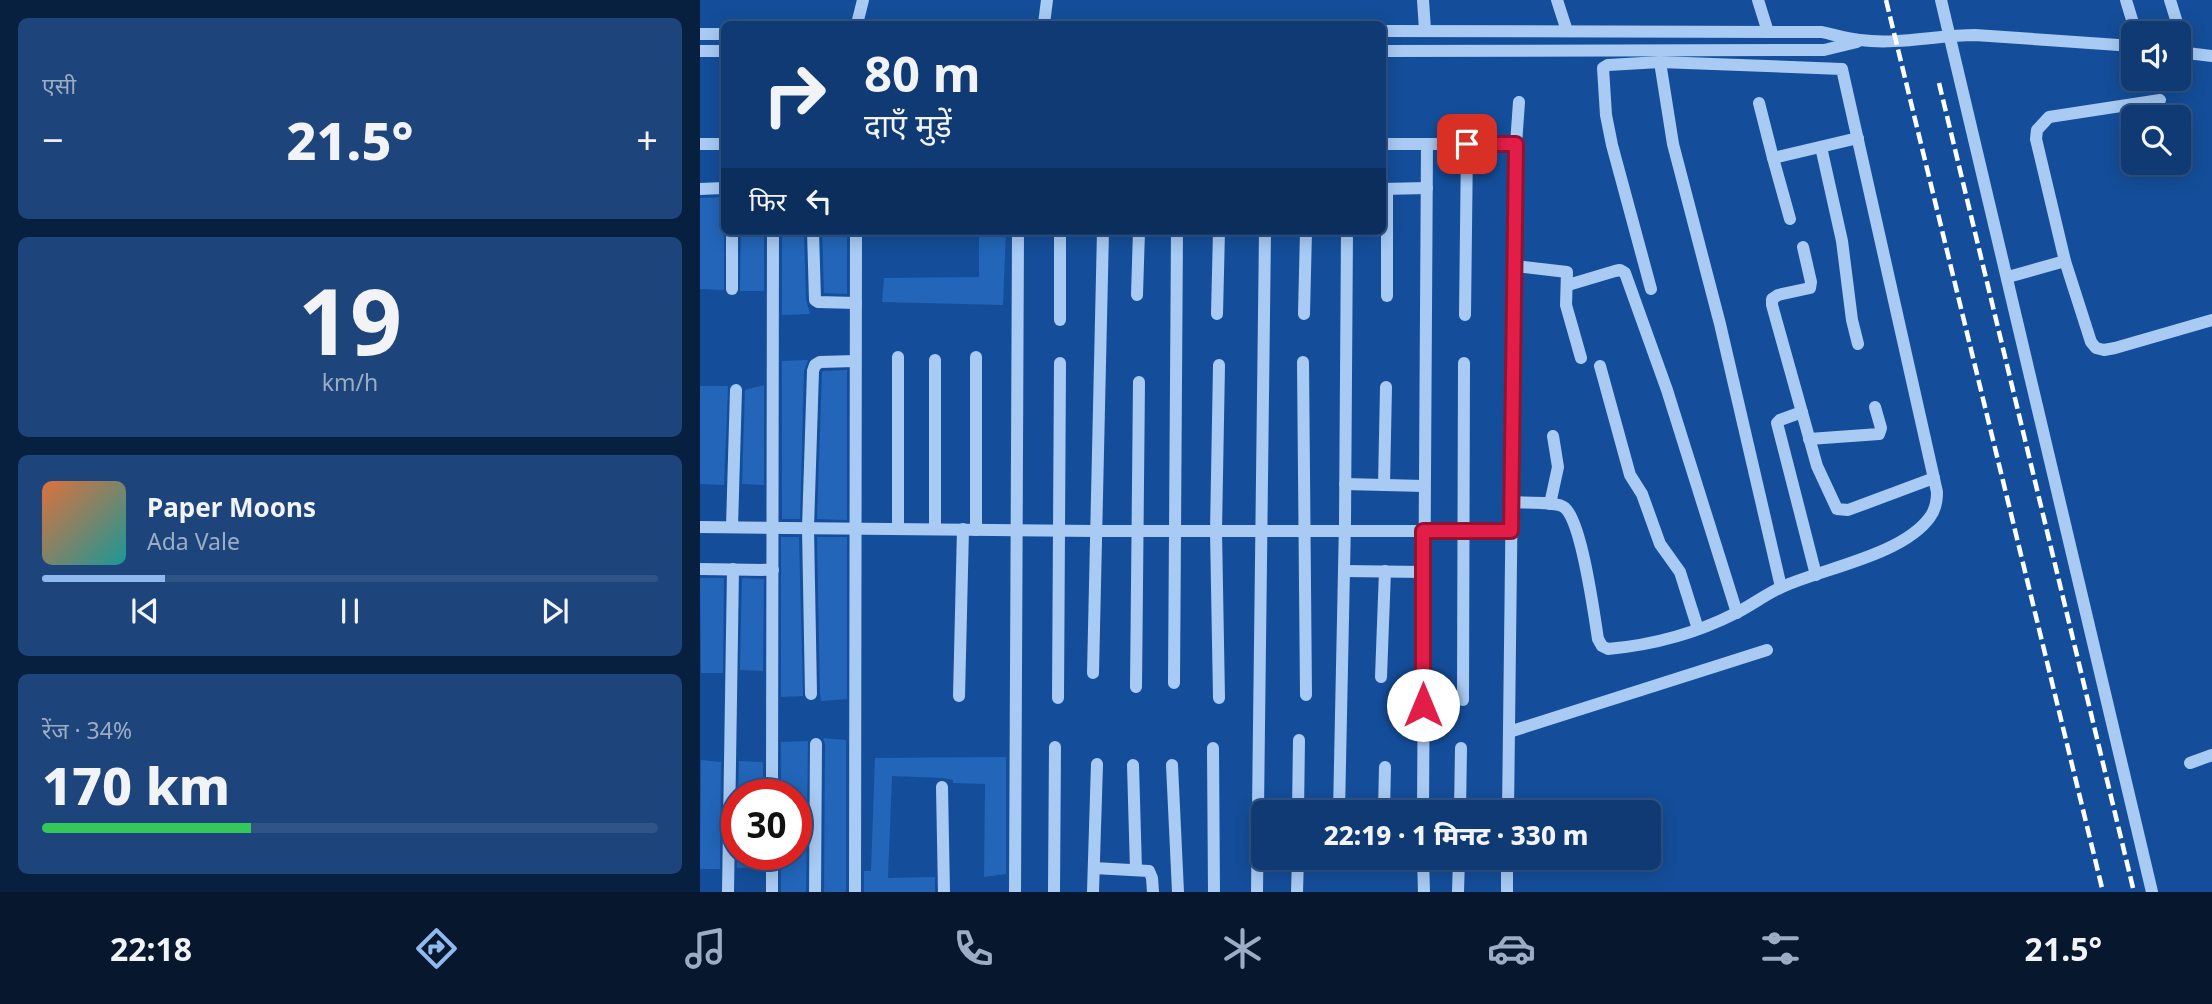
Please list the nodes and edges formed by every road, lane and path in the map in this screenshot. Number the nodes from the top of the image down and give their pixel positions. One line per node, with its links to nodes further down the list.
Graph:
1 (863, 0): 9 (street)
2 (1047, 0): 10 (street)
3 (1423, 0): 13 (street)
4 (1557, 0): 15 (street)
5 (1758, 0): 16 (street)
6 (1941, 0): 19 (street)
7 (2126, 0): 11 (street)
8 (2170, 0): 12 (street)
9 (858, 21)
10 (1044, 21)
11 (2132, 21)
12 (2175, 21)
13 (1425, 30): 14 (street); 15 (street)
14 (1386, 31)
15 (1567, 31): 16 (street)
16 (1768, 32): 20 (street)
17 (700, 34): 18 (street)
18 (721, 34)
19 (1949, 35): 20 (street); 21 (street); 62 (street)
20 (1861, 41): 24 (street)
21 (2121, 45)
22 (700, 51): 23 (street)
23 (721, 51)
24 (1386, 51)
25 (2191, 53): 26 (street)
26 (2212, 56)
27 (1660, 62): 31 (street); 65 (street); 125 (street)
28 (2160, 100): 60 (street)
29 (1519, 102): 37 (street)
30 (1759, 103): 39 (street)
31 (1858, 138): 38 (street); 92 (street)
32 (700, 144): 33 (street)
33 (721, 144)
34 (1386, 144): 35 (street)
35 (1427, 144): 36 (street); 41 (street)
36 (1467, 144): 37 (street); 71 (street)
37 (1516, 144): 61 (street)
38 (1821, 147): 39 (street); 74 (street)
39 (1773, 158): 44 (street)
40 (721, 188): 42 (street)
41 (1427, 188): 43 (street); 95 (street)
42 (700, 189)
43 (1386, 189)
44 (1790, 219)
45 (732, 235): 64 (street)
46 (774, 235): 100 (street)
47 (813, 235): 68 (street)
48 (856, 235): 68 (street)
49 (1018, 235): 106 (street)
50 (1060, 235): 72 (street)
51 (1103, 235): 108 (street)
52 (1139, 235): 66 (street)
53 (1177, 235): 110 (street)
54 (1219, 235): 69 (street)
55 (1265, 235): 112 (street)
56 (1306, 235): 70 (street)
57 (1347, 235): 93 (street)
58 (1386, 235): 67 (street)
59 (1803, 247): 89 (street)
60 (2066, 261): 62 (street); 73 (street)
61 (1515, 265): 63 (street); 96 (street)
62 (2008, 276): 182 (street)
63 (1568, 285): 77 (street); 126 (street)
64 (732, 289)
65 (1651, 289)
66 (1137, 295)
67 (1387, 296)
68 (856, 303): 79 (street)
69 (1217, 313)
70 (1304, 314)
71 (1465, 314)
72 (1060, 320)
73 (2212, 320)
74 (1858, 345)
75 (898, 357): 103 (street)
76 (976, 357): 105 (street)
77 (1581, 358)
78 (935, 360): 104 (street)
79 (855, 361): 101 (street); 102 (street)
80 (1303, 362): 113 (street)
81 (1060, 363): 107 (street)
82 (1464, 363): 116 (street)
83 (1219, 365): 111 (street)
84 (1600, 366): 127 (street)
85 (1139, 382): 109 (street)
86 (1386, 387): 94 (street)
87 (736, 390): 99 (street)
88 (1875, 407): 91 (street)
89 (1802, 412): 91 (street); 124 (street)
90 (1553, 436): 97 (street)
91 (1809, 439): 92 (street)
92 (1934, 478): 124 (street)
93 (1345, 484): 94 (street); 114 (street)
94 (1384, 485): 95 (street)
95 (1424, 486): 115 (street)
96 (1512, 502): 97 (street); 117 (street)
97 (1550, 504): 127 (street)
98 (700, 527): 99 (street)
99 (732, 527): 100 (street)
100 (773, 528): 101 (street); 120 (street)
101 (808, 528): 102 (street); 133 (street)
102 (854, 529): 103 (street); 169 (street)
103 (898, 529): 104 (street)
104 (935, 529): 105 (street)
105 (969, 530): 106 (street); 135 (street)
106 (1017, 530): 107 (street); 171 (street)
107 (1059, 530): 108 (street); 136 (street)
108 (1096, 531): 109 (street); 129 (street)
109 (1138, 531): 110 (street); 132 (street)
110 (1173, 531): 111 (street); 131 (street)
111 (1216, 531): 112 (street); 137 (street)
112 (1261, 531): 113 (street); 177 (street)
113 (1306, 531): 114 (street); 134 (street)
114 (1345, 531): 115 (street); 121 (street)
115 (1423, 531): 116 (street); 123 (street)
116 (1462, 531): 117 (street); 138 (street)
117 (1511, 531): 139 (street)
118 (700, 569): 119 (street)
119 (733, 569): 120 (street); 166 (street)
120 (773, 570): 151 (street)
121 (1345, 571): 122 (street); 154 (street)
122 (1385, 571): 123 (street); 130 (street)
123 (1423, 572): 156 (street)
124 (1815, 575): 125 (street)
125 (1781, 587): 126 (street)
126 (1737, 613): 127 (street)
127 (1698, 629)
128 (1767, 650): 139 (street)
129 (1093, 673)
130 (1381, 677)
131 (1174, 683)
132 (1136, 687)
133 (811, 694)
134 (1306, 695)
135 (959, 696)
136 (1058, 698)
137 (1219, 698)
138 (1463, 700)
139 (1509, 732): 158 (street)
140 (1299, 740): 153 (street)
141 (816, 744): 168 (street)
142 (1055, 747): 172 (street)
143 (1213, 748): 176 (street)
144 (1461, 748): 157 (street)
145 (2212, 755): 146 (street)
146 (2190, 763)
147 (1097, 764): 159 (street)
148 (1133, 765): 161 (street)
149 (1172, 765): 175 (street)
150 (1385, 767): 155 (street)
151 (772, 779)
152 (942, 788): 170 (street)
153 (1298, 800)
154 (1339, 800)
155 (1384, 800)
156 (1423, 800)
157 (1460, 800)
158 (1508, 800)
159 (1094, 867): 161 (street); 173 (street)
160 (772, 870): 167 (street)
161 (1136, 870): 174 (street)
162 (1298, 870): 178 (street)
163 (1423, 870): 179 (street)
164 (1459, 870): 180 (street)
165 (1507, 870): 181 (street)
166 (728, 892)
167 (772, 892)
168 (815, 892)
169 (855, 892)
170 (944, 892)
171 (1015, 892)
172 (1054, 892)
173 (1093, 892)
174 (1153, 892)
175 (1178, 892)
176 (1214, 892)
177 (1257, 892)
178 (1297, 892)
179 (1424, 892)
180 (1458, 892)
181 (1507, 892)
182 (2152, 892)

